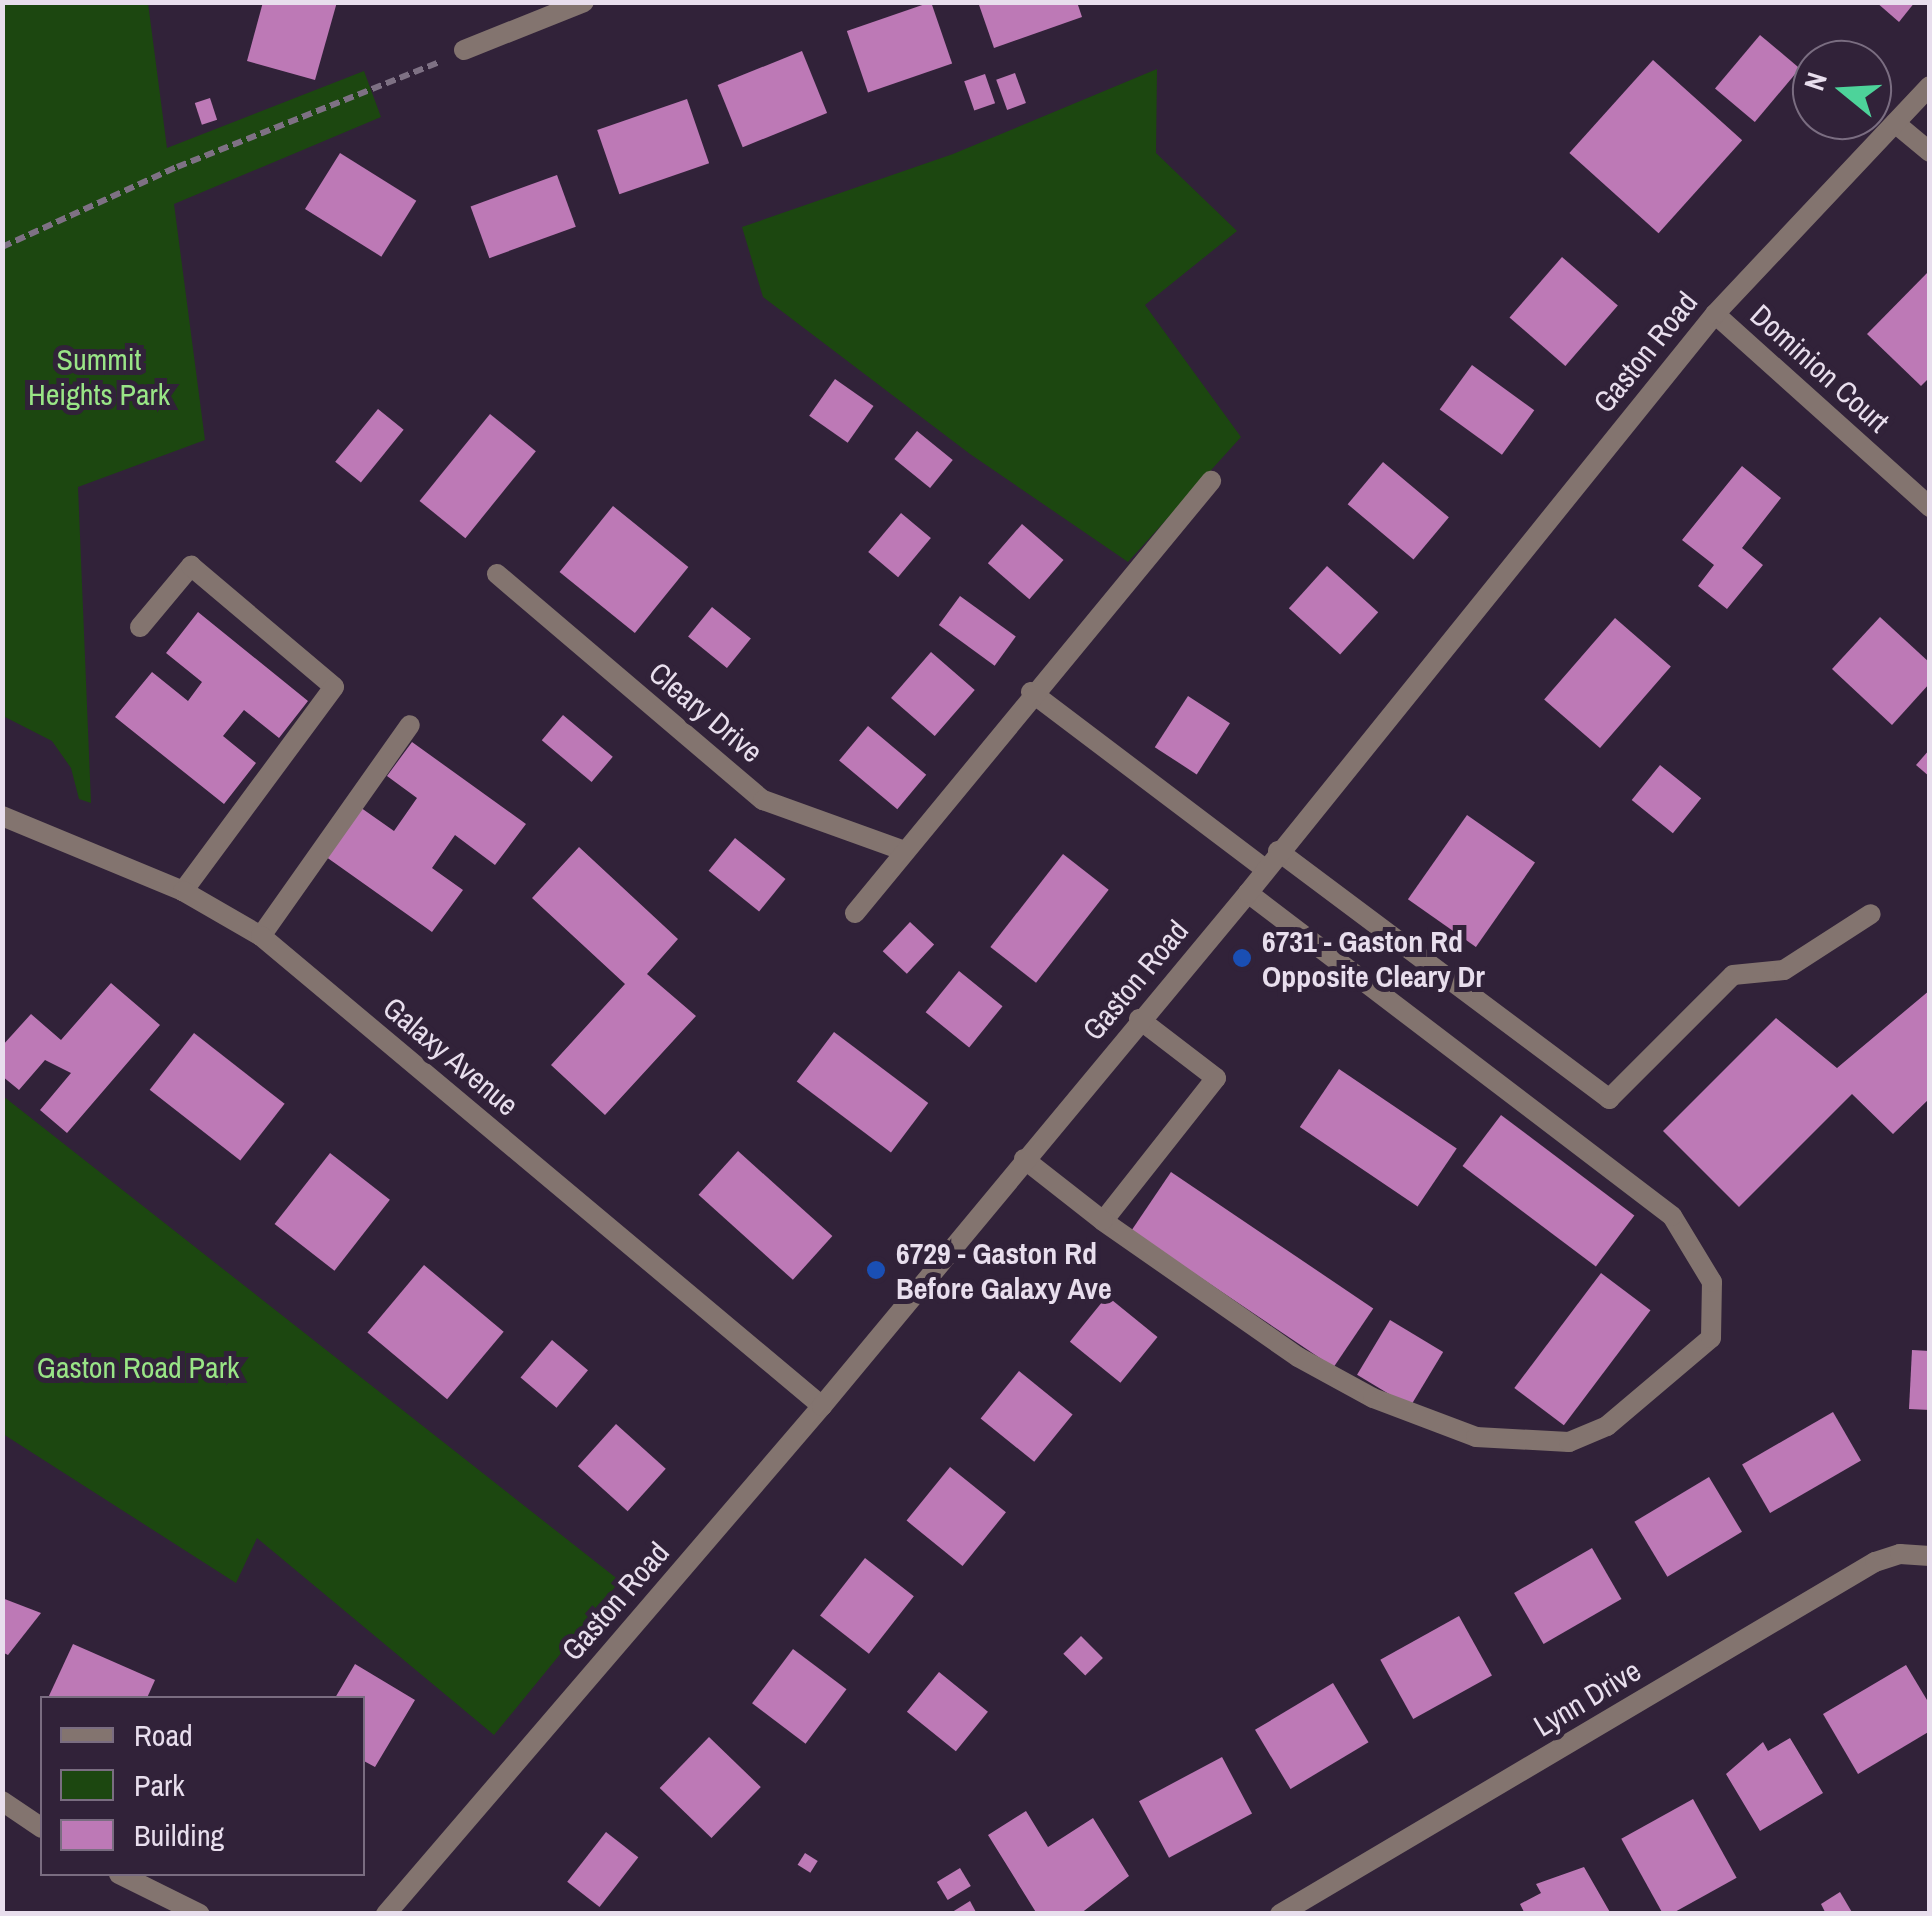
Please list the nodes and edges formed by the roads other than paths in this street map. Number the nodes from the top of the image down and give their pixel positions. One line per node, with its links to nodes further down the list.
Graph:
1 (584, 2): 2 (street)
2 (464, 50)
3 (1930, 86): 4 (street, Gaston Road)
4 (1896, 122): 5 (street); 6 (street, Gaston Road)
5 (1930, 152)
6 (1715, 314): 8 (street, Dominion Court); 15 (street, Gaston Road)
7 (1211, 481): 11 (street)
8 (1930, 507)
9 (497, 574): 14 (street, Cleary Drive)
10 (140, 626): 17 (street)
11 (1030, 692): 14 (street); 16 (street)
12 (410, 724): 21 (street)
13 (2, 816): 17 (street, Galaxy Avenue)
14 (902, 850): 19 (street)
15 (1278, 851): 16 (street, Gaston Road); 20 (street)
16 (1264, 868): 18 (street, Gaston Road)
17 (183, 892): 21 (street, Galaxy Avenue)
18 (1248, 892): 22 (street, Gaston Road); 24 (street)
19 (855, 913)
20 (1871, 914)
21 (261, 936): 25 (street, Galaxy Avenue)
22 (1139, 1019): 23 (street, Gaston Road); 24 (street)
23 (1024, 1160): 24 (street); 25 (street, Gaston Road)
24 (1104, 1220)
25 (822, 1406): 31 (street, Gaston Road)
26 (1930, 1556): 32 (street, Lynn Drive)
27 (2, 1800): 28 (street)
28 (40, 1827)
29 (123, 1876): 30 (street)
30 (200, 1914)
31 (386, 1914)
32 (1280, 1914)

